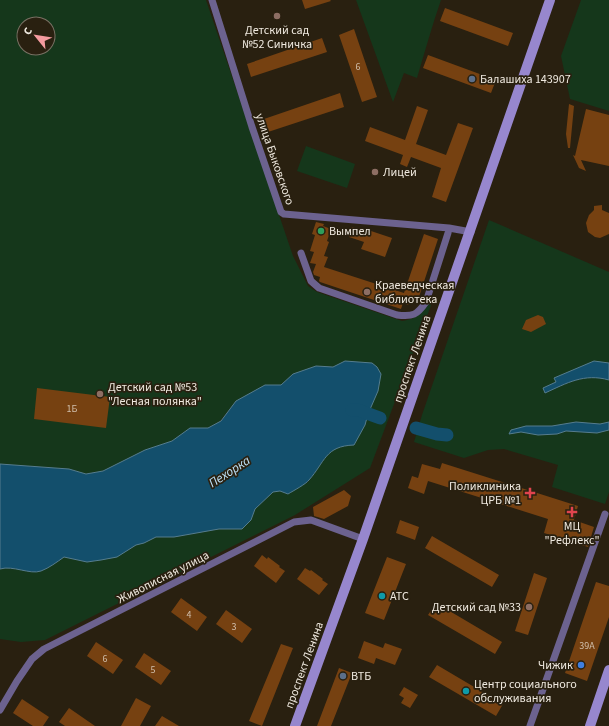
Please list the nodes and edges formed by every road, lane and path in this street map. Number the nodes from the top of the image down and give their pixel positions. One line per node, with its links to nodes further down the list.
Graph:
1 (212, 0): 3 (street, улица Быковского)
2 (550, 0): 3 (main road, проспект Ленина)
3 (471, 232): 7 (main road, проспект Ленина)
4 (448, 233): 5 (street)
5 (301, 253)
6 (605, 514): 11 (street)
7 (363, 539): 9 (street, Живописная улица); 10 (main road, проспект Ленина)
8 (609, 670): 12 (main road)
9 (0, 710)
10 (295, 726)
11 (530, 726)
12 (590, 726)

